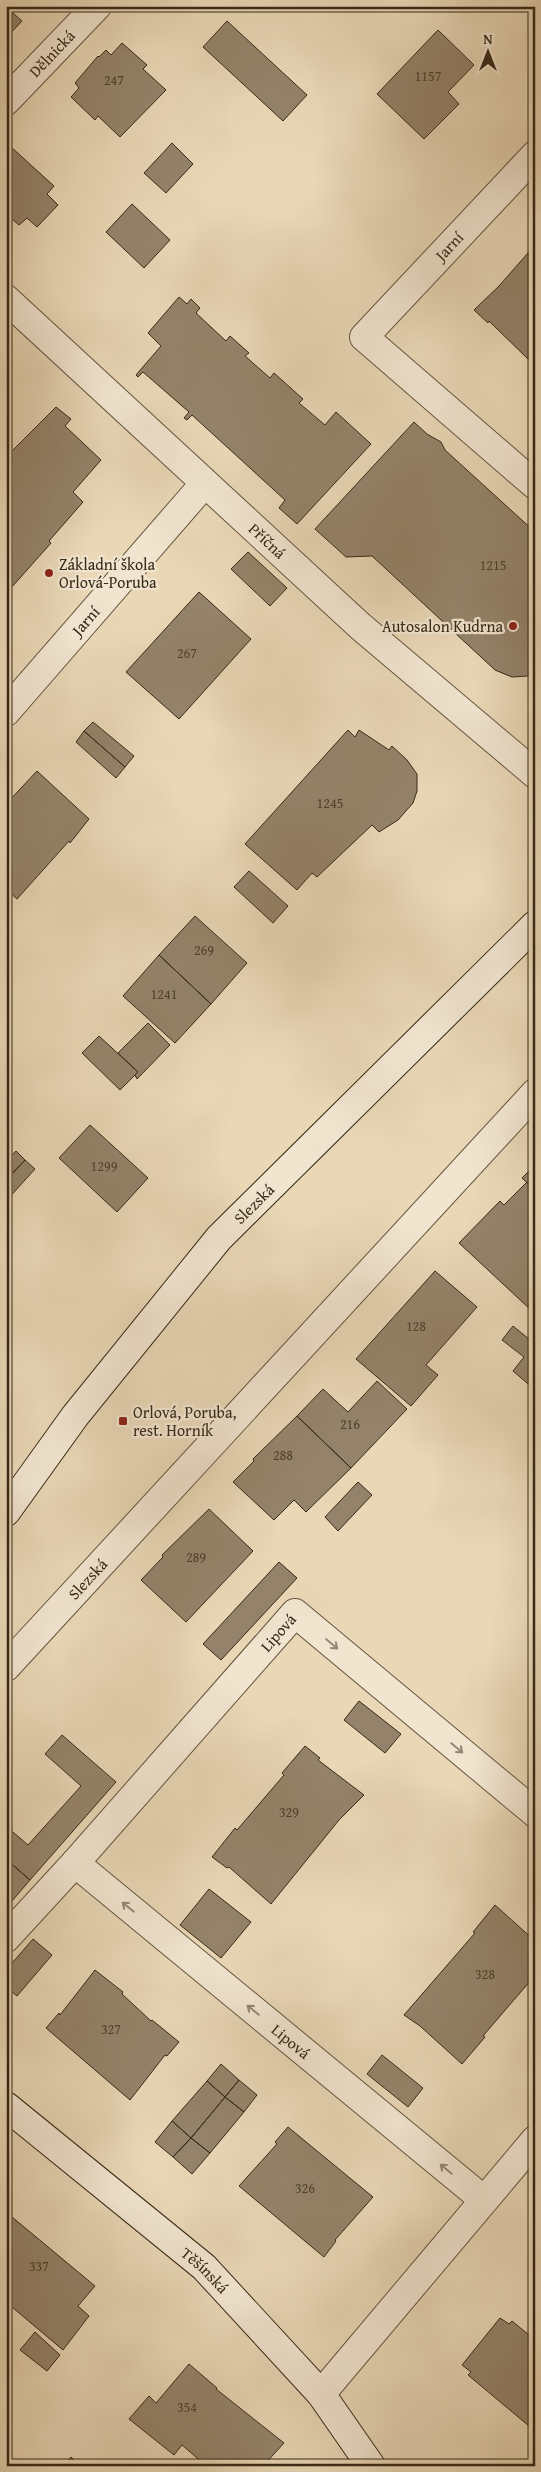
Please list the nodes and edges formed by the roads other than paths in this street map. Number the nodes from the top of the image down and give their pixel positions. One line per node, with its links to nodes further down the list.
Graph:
1 (97, 6): 2 (street, Dělnická)
2 (6, 101)
3 (535, 155): 5 (street, Jarní)
4 (6, 299): 6 (street, Příčná)
5 (530, 472)
6 (205, 484): 7 (street, Jarní); 8 (street, Příčná)
7 (6, 712)
8 (533, 771)
9 (535, 925): 11 (street, Slezská)
10 (535, 1093): 12 (street, Slezská)
11 (6, 1512)
12 (6, 1667)
13 (535, 1813): 14 (street, Lipová, one-way to 13)
14 (75, 1863): 15 (street, Lipová); 18 (street, Lipová, one-way to 14)
15 (6, 1938)
16 (6, 2106): 19 (street, Těšínská)
17 (535, 2140): 18 (street)
18 (484, 2200): 19 (street)
19 (321, 2394): 20 (street, Těšínská)
20 (371, 2466)

